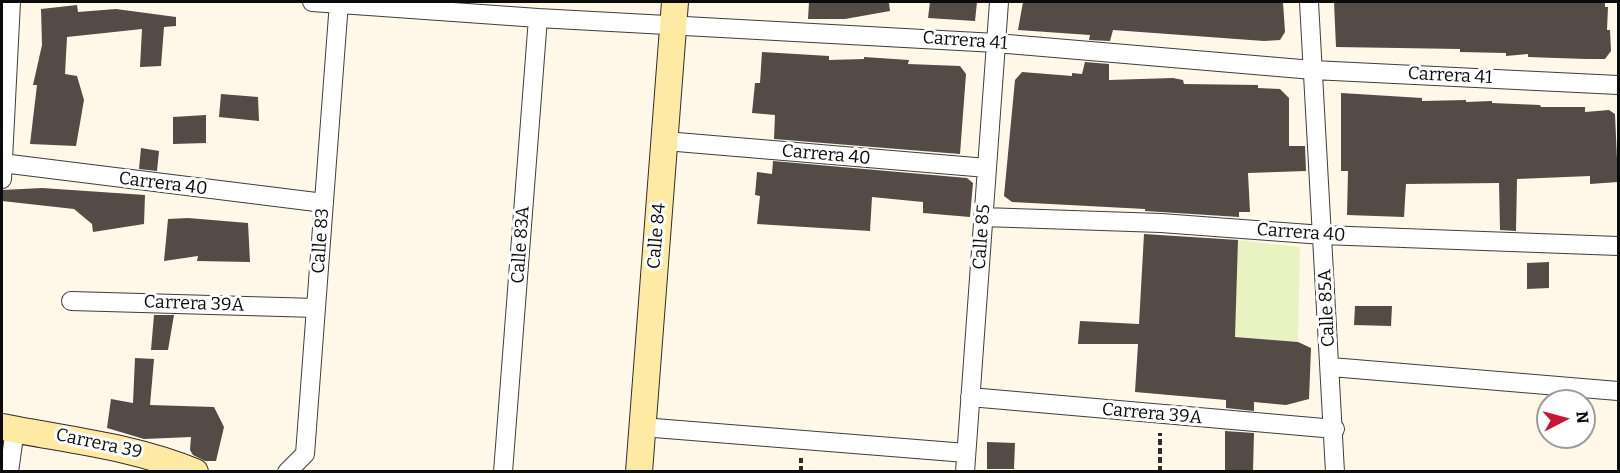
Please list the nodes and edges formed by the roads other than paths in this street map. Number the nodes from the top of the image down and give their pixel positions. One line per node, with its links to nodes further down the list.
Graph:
1 (11, 2): 13 (street)
2 (312, 2): 3 (street, Carrera 41)
3 (338, 2): 7 (street, Carrera 41); 14 (street, Calle 83)
4 (999, 2): 8 (street, Calle 85)
5 (1309, 2): 9 (street, Calle 85A)
6 (675, 12): 7 (street, Carrera 41); 8 (street, Carrera 41); 11 (street, Calle 84)
7 (538, 18): 30 (street, Calle 83A)
8 (996, 43): 9 (street, Carrera 41); 12 (street, Calle 85)
9 (1313, 70): 10 (street, Carrera 41); 16 (street, Calle 85A)
10 (1618, 85)
11 (665, 141): 12 (street, Carrera 40); 23 (street, Calle 84)
12 (987, 168): 15 (street, Calle 85)
13 (2, 169): 14 (street, Carrera 40)
14 (324, 204): 19 (street, Calle 83)
15 (983, 217): 16 (street, Carrera 40); 22 (street, Calle 85)
16 (1323, 236): 17 (street, Carrera 40); 20 (street, Calle 85A)
17 (1618, 246)
18 (71, 301): 19 (street, Carrera 39A)
19 (316, 308): 29 (street, Calle 83)
20 (1331, 367): 21 (street); 25 (street, Calle 85A)
21 (1618, 391)
22 (970, 397): 25 (street, Carrera 39A); 26 (street, Calle 85)
23 (642, 427): 26 (street); 31 (street, Calle 84)
24 (8, 428): 27 (street); 28 (street, Carrera 39)
25 (1335, 429): 33 (street, Calle 85A)
26 (966, 453): 32 (street, Calle 85)
27 (9, 471)
28 (195, 471)
29 (287, 471)
30 (503, 471)
31 (639, 471)
32 (965, 471)
33 (1335, 471)

